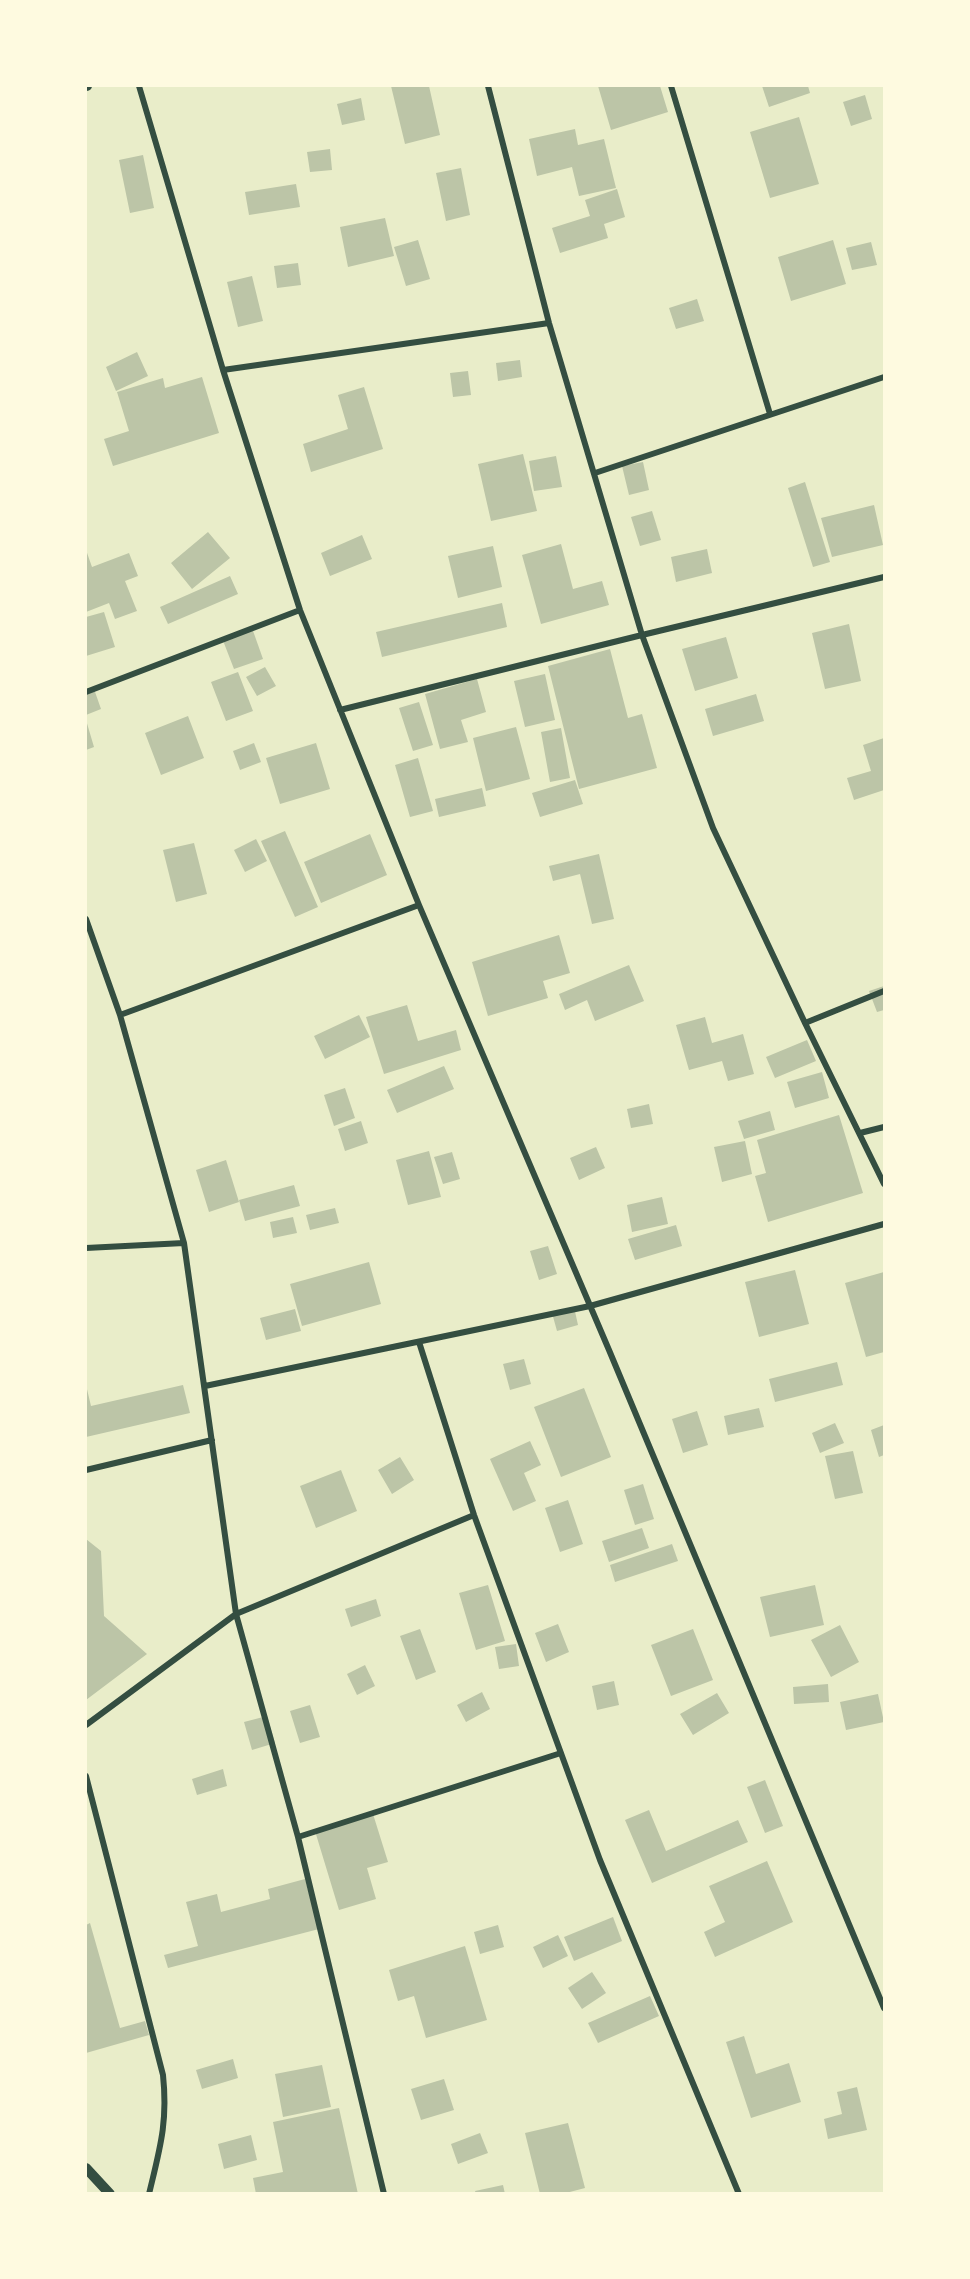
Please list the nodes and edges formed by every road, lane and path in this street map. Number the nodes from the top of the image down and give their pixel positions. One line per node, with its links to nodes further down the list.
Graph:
1 (139, 86): 5 (street)
2 (488, 86): 4 (street)
3 (670, 86): 7 (street)
4 (549, 323): 5 (street); 8 (street)
5 (223, 370): 10 (street)
6 (885, 377): 7 (street)
7 (770, 414): 8 (street)
8 (595, 473): 11 (street)
9 (885, 578): 11 (street)
10 (300, 610): 12 (street); 13 (street)
11 (642, 635): 13 (street); 18 (street)
12 (86, 692)
13 (340, 710): 14 (street)
14 (419, 905): 17 (street); 25 (street)
15 (86, 919): 17 (street)
16 (885, 990): 18 (street)
17 (120, 1015): 23 (street)
18 (805, 1023): 20 (street)
19 (885, 1127): 20 (street)
20 (860, 1133): 21 (street)
21 (885, 1184)
22 (885, 1224): 25 (street)
23 (184, 1243): 24 (street); 27 (street)
24 (86, 1248)
25 (590, 1306): 26 (street); 36 (street)
26 (419, 1342): 27 (street); 30 (street)
27 (205, 1386): 28 (street)
28 (213, 1440): 29 (street); 31 (street)
29 (86, 1470)
30 (474, 1515): 31 (street); 33 (street)
31 (236, 1614): 32 (street); 35 (street)
32 (86, 1725)
33 (561, 1754): 35 (street); 41 (street)
34 (86, 1776): 39 (street)
35 (298, 1837): 40 (street)
36 (885, 2008)
37 (86, 2168): 38 (street)
38 (110, 2193)
39 (149, 2193)
40 (384, 2193)
41 (739, 2193)

